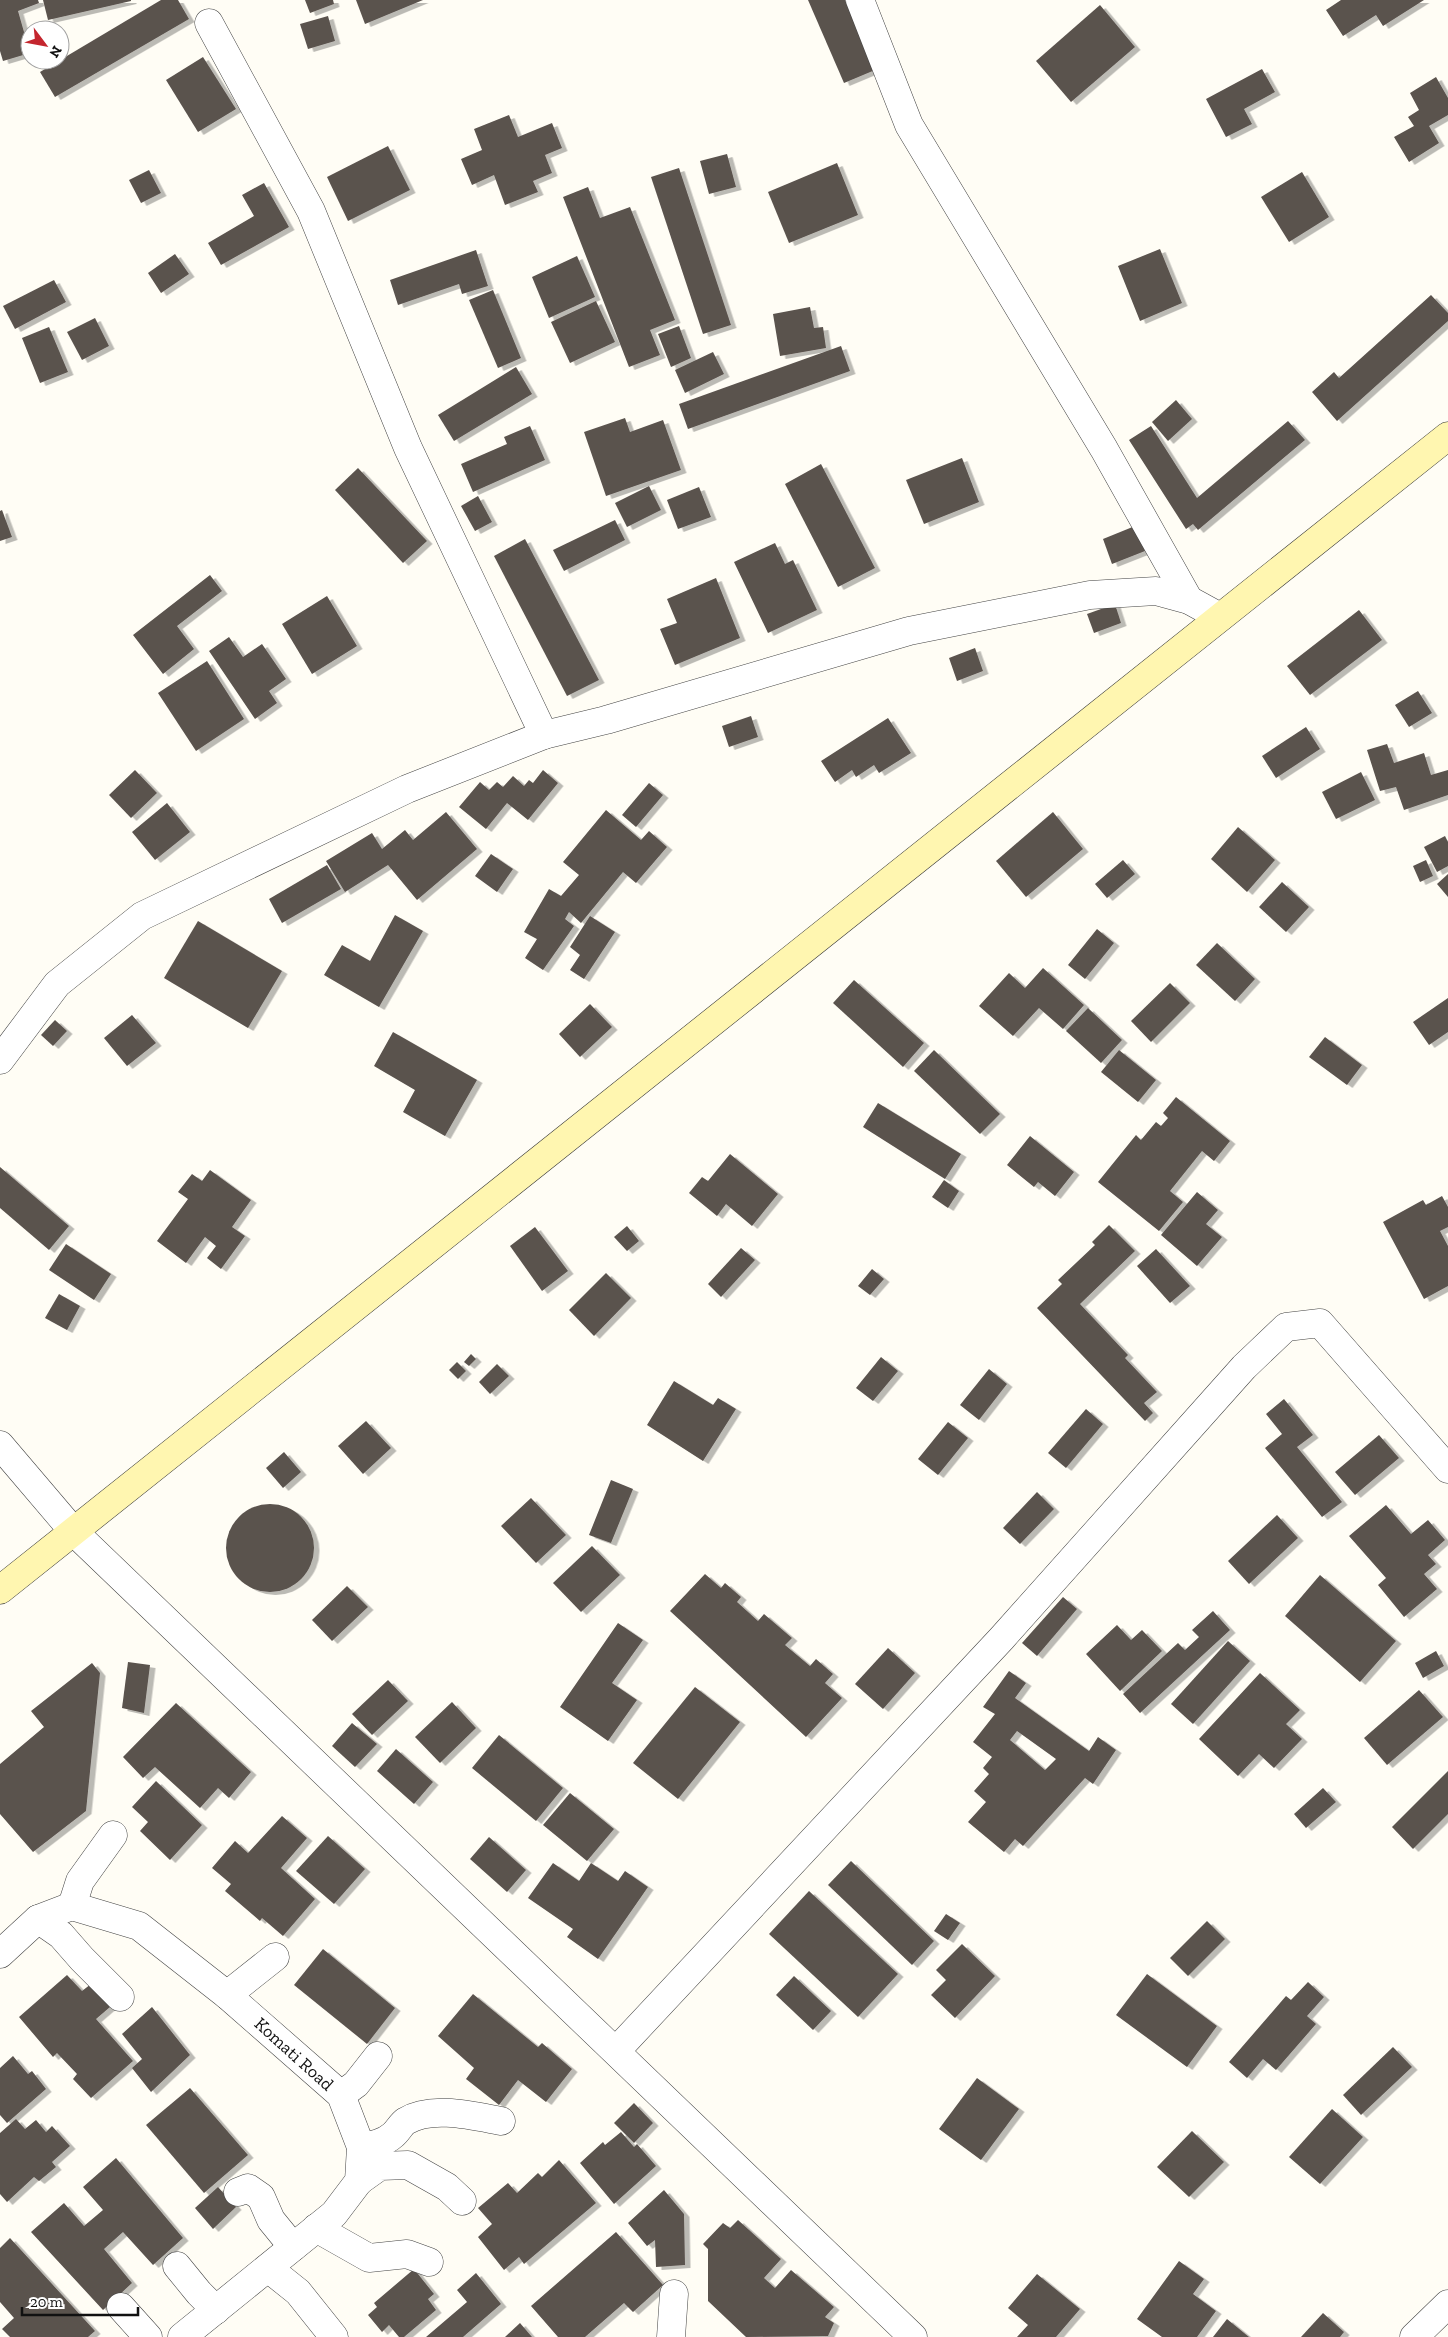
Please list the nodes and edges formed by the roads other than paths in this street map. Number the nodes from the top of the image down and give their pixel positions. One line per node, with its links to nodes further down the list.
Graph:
1 (860, 0): 4 (street)
2 (209, 22): 6 (street)
3 (1448, 436): 5 (main road)
4 (1189, 600): 5 (street); 6 (street)
5 (1220, 618): 10 (main road)
6 (544, 735): 7 (street)
7 (0, 1060)
8 (0, 1445): 10 (street)
9 (1448, 1469): 19 (street)
10 (74, 1532): 11 (main road); 19 (street)
11 (0, 1590)
12 (113, 1835): 13 (street)
13 (72, 1906): 14 (street); 17 (street, Komati Road)
14 (38, 1919): 15 (street); 18 (street)
15 (0, 1954)
16 (274, 1957): 17 (street)
17 (228, 1995): 21 (street, Komati Road)
18 (120, 1997)
19 (616, 2050): 40 (street)
20 (378, 2056): 21 (street)
21 (340, 2095): 23 (street, Komati Road)
22 (501, 2121): 23 (street)
23 (362, 2147): 24 (street, Komati Road)
24 (359, 2182): 26 (street); 27 (street)
25 (238, 2192): 28 (street)
26 (462, 2201)
27 (316, 2228): 28 (street); 29 (street)
28 (293, 2247): 31 (street)
29 (429, 2262)
30 (177, 2266): 35 (street)
31 (268, 2268): 35 (street); 38 (street)
32 (674, 2294): 39 (street)
33 (1448, 2304): 41 (street)
34 (121, 2307): 36 (street)
35 (216, 2310): 37 (street)
36 (148, 2337)
37 (182, 2337)
38 (334, 2337)
39 (671, 2337)
40 (913, 2337)
41 (1414, 2337)

